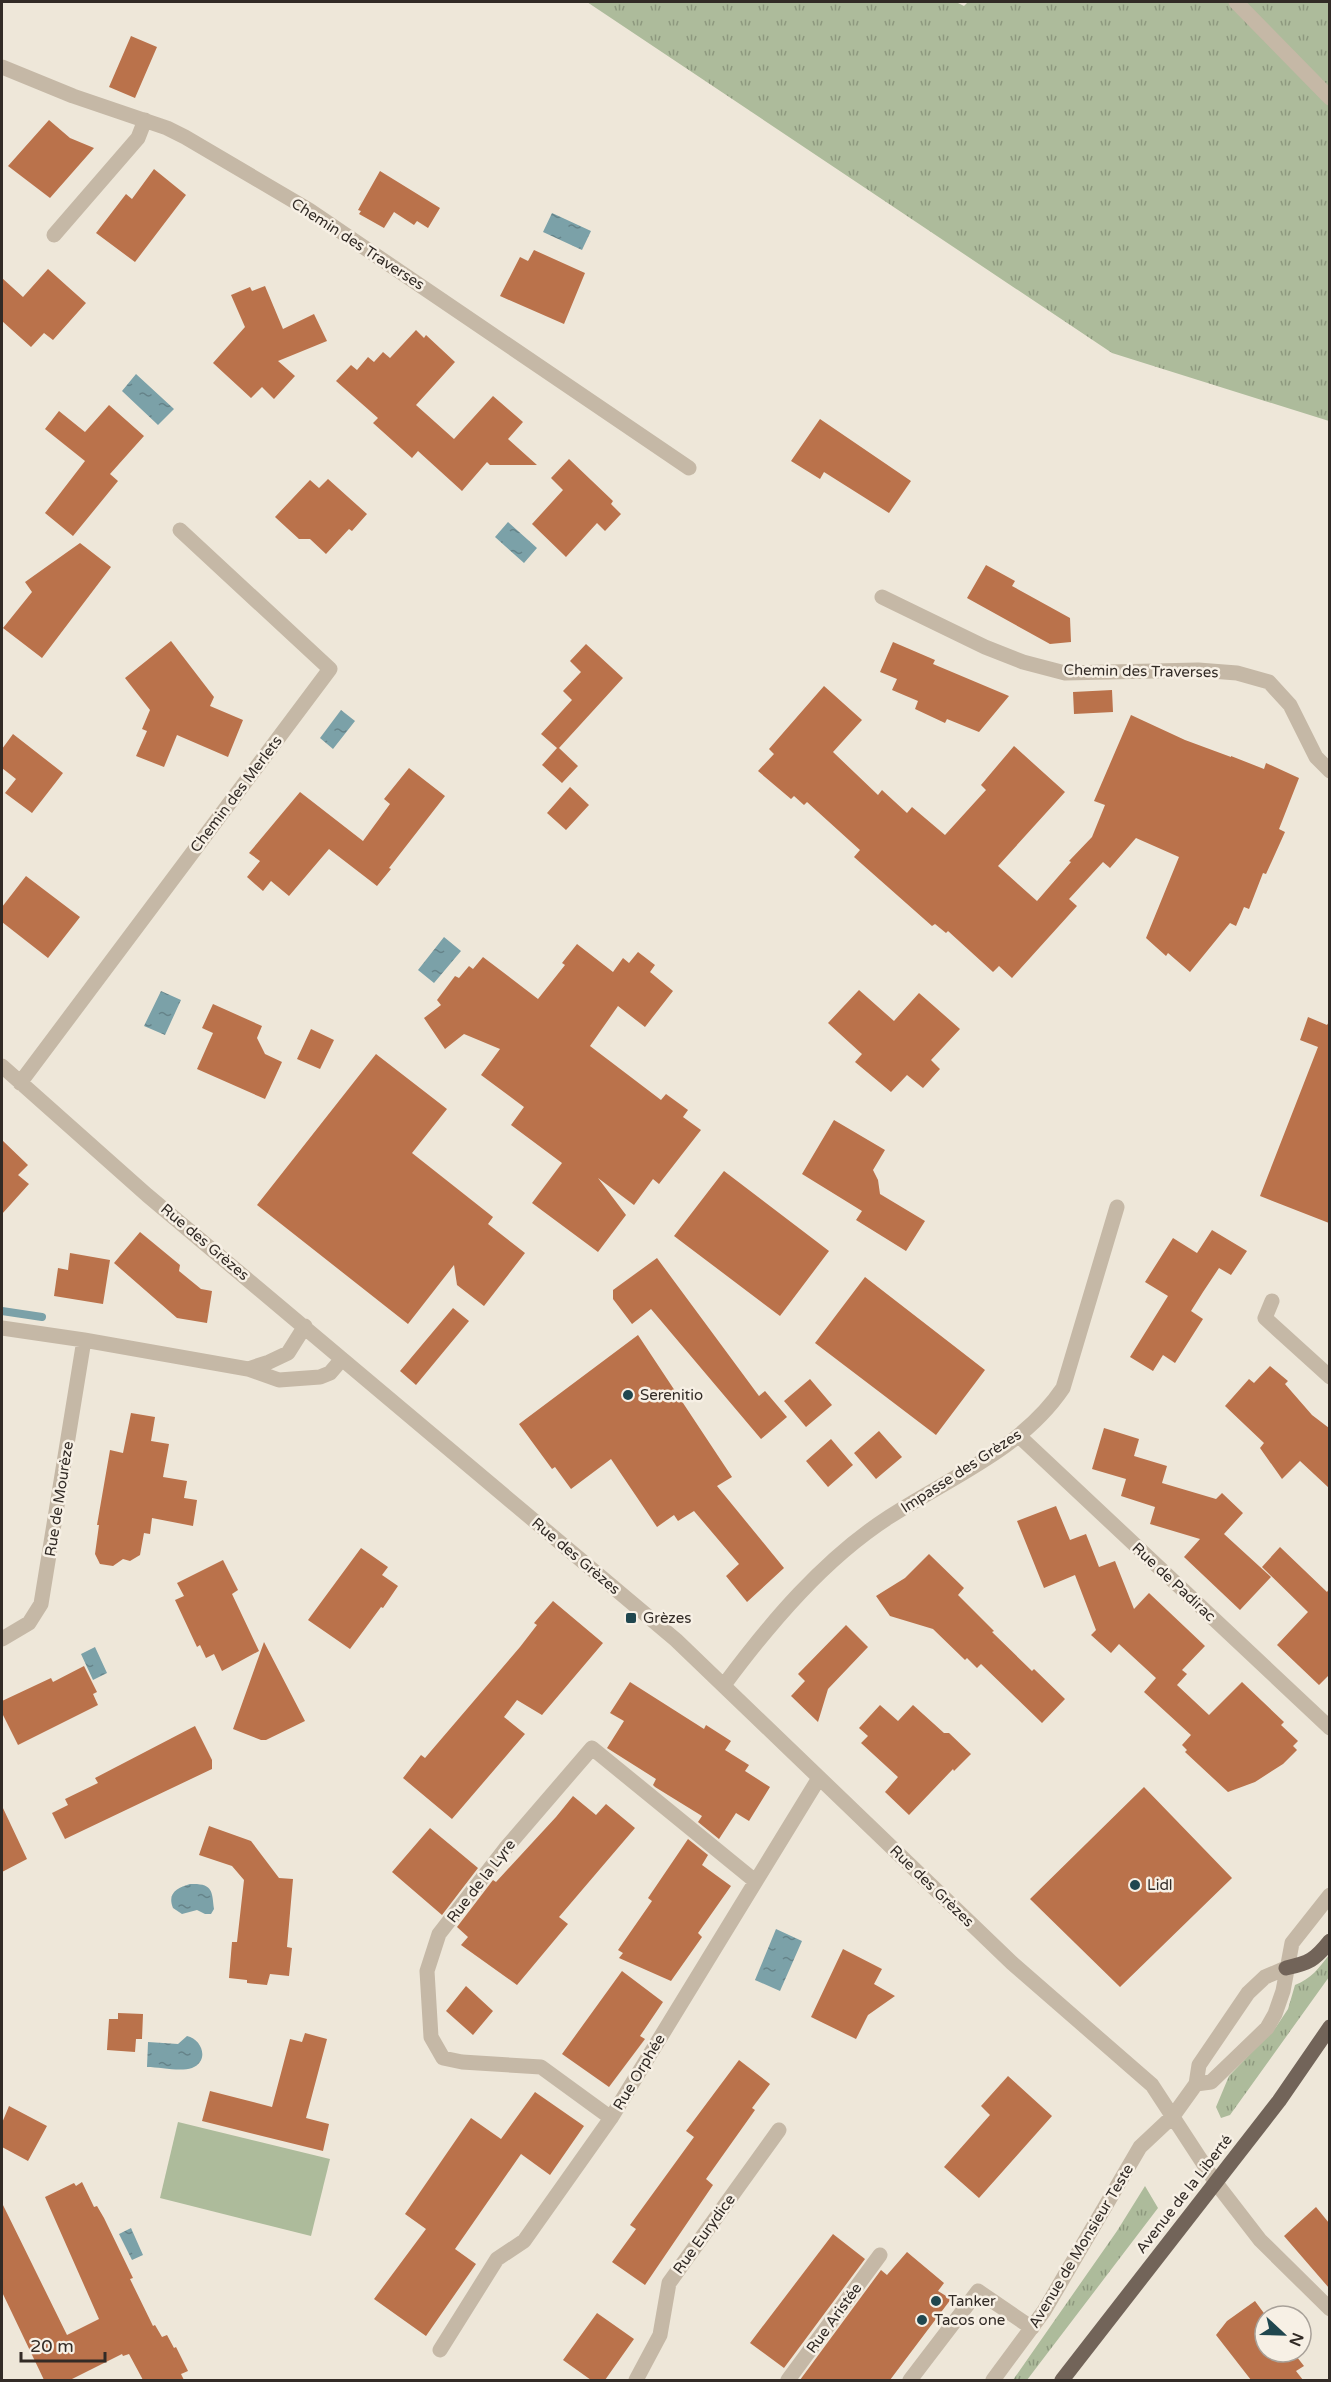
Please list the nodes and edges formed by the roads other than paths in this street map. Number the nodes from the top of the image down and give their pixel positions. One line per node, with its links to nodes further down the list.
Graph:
1 (1236, 2): 3 (street)
2 (2, 67): 4 (street, Chemin des Traverses)
3 (1329, 98)
4 (145, 120): 5 (street); 6 (street, Chemin des Traverses)
5 (54, 235)
6 (689, 468)
7 (180, 530): 11 (street, Chemin des Merlets)
8 (882, 597): 9 (street, Chemin des Traverses)
9 (1329, 771)
10 (2, 1066): 11 (street, Rue des Grèzes)
11 (20, 1083): 14 (street, Rue des Grèzes)
12 (1118, 1207): 20 (street, Impasse des Grèzes)
13 (1272, 1301): 19 (street)
14 (305, 1326): 17 (street, Rue des Grèzes); 18 (street)
15 (2, 1328): 16 (street)
16 (84, 1340): 18 (street); 21 (street, Rue de Mourèze)
17 (342, 1359): 18 (street); 22 (street, Rue des Grèzes)
18 (248, 1369)
19 (1329, 1377)
20 (1019, 1436): 22 (street, Impasse des Grèzes); 23 (street, Rue de Padirac)
21 (2, 1639)
22 (724, 1685): 24 (street, Rue des Grèzes)
23 (1329, 1728)
24 (819, 1778): 25 (street, Rue Orphée); 31 (street, Rue des Grèzes)
25 (755, 1881): 32 (street, Rue Orphée); 32 (street, Rue de la Lyre)
26 (1329, 1895): 28 (street)
27 (1329, 1941): 28 (main road)
28 (1286, 1968): 30 (street); 30 (street)
29 (1329, 2027): 34 (main road, Avenue de la Liberté)
30 (1196, 2084): 31 (street, Avenue de Monsieur Teste)
31 (1173, 2116): 34 (street, Rue des Grèzes); 37 (street, Avenue de Monsieur Teste)
32 (611, 2118): 38 (street, Rue Orphée)
33 (778, 2130): 39 (street, Rue Eurydice)
34 (1216, 2183): 36 (street, Rue des Grèzes); 43 (main road, Avenue de la Liberté)
35 (880, 2255): 40 (street, Rue Aristée)
36 (1329, 2309)
37 (1032, 2328): 41 (street); 42 (street, Avenue de Monsieur Teste)
38 (440, 2350)
39 (636, 2380)
40 (788, 2380)
41 (910, 2380)
42 (993, 2380)
43 (1062, 2380)

